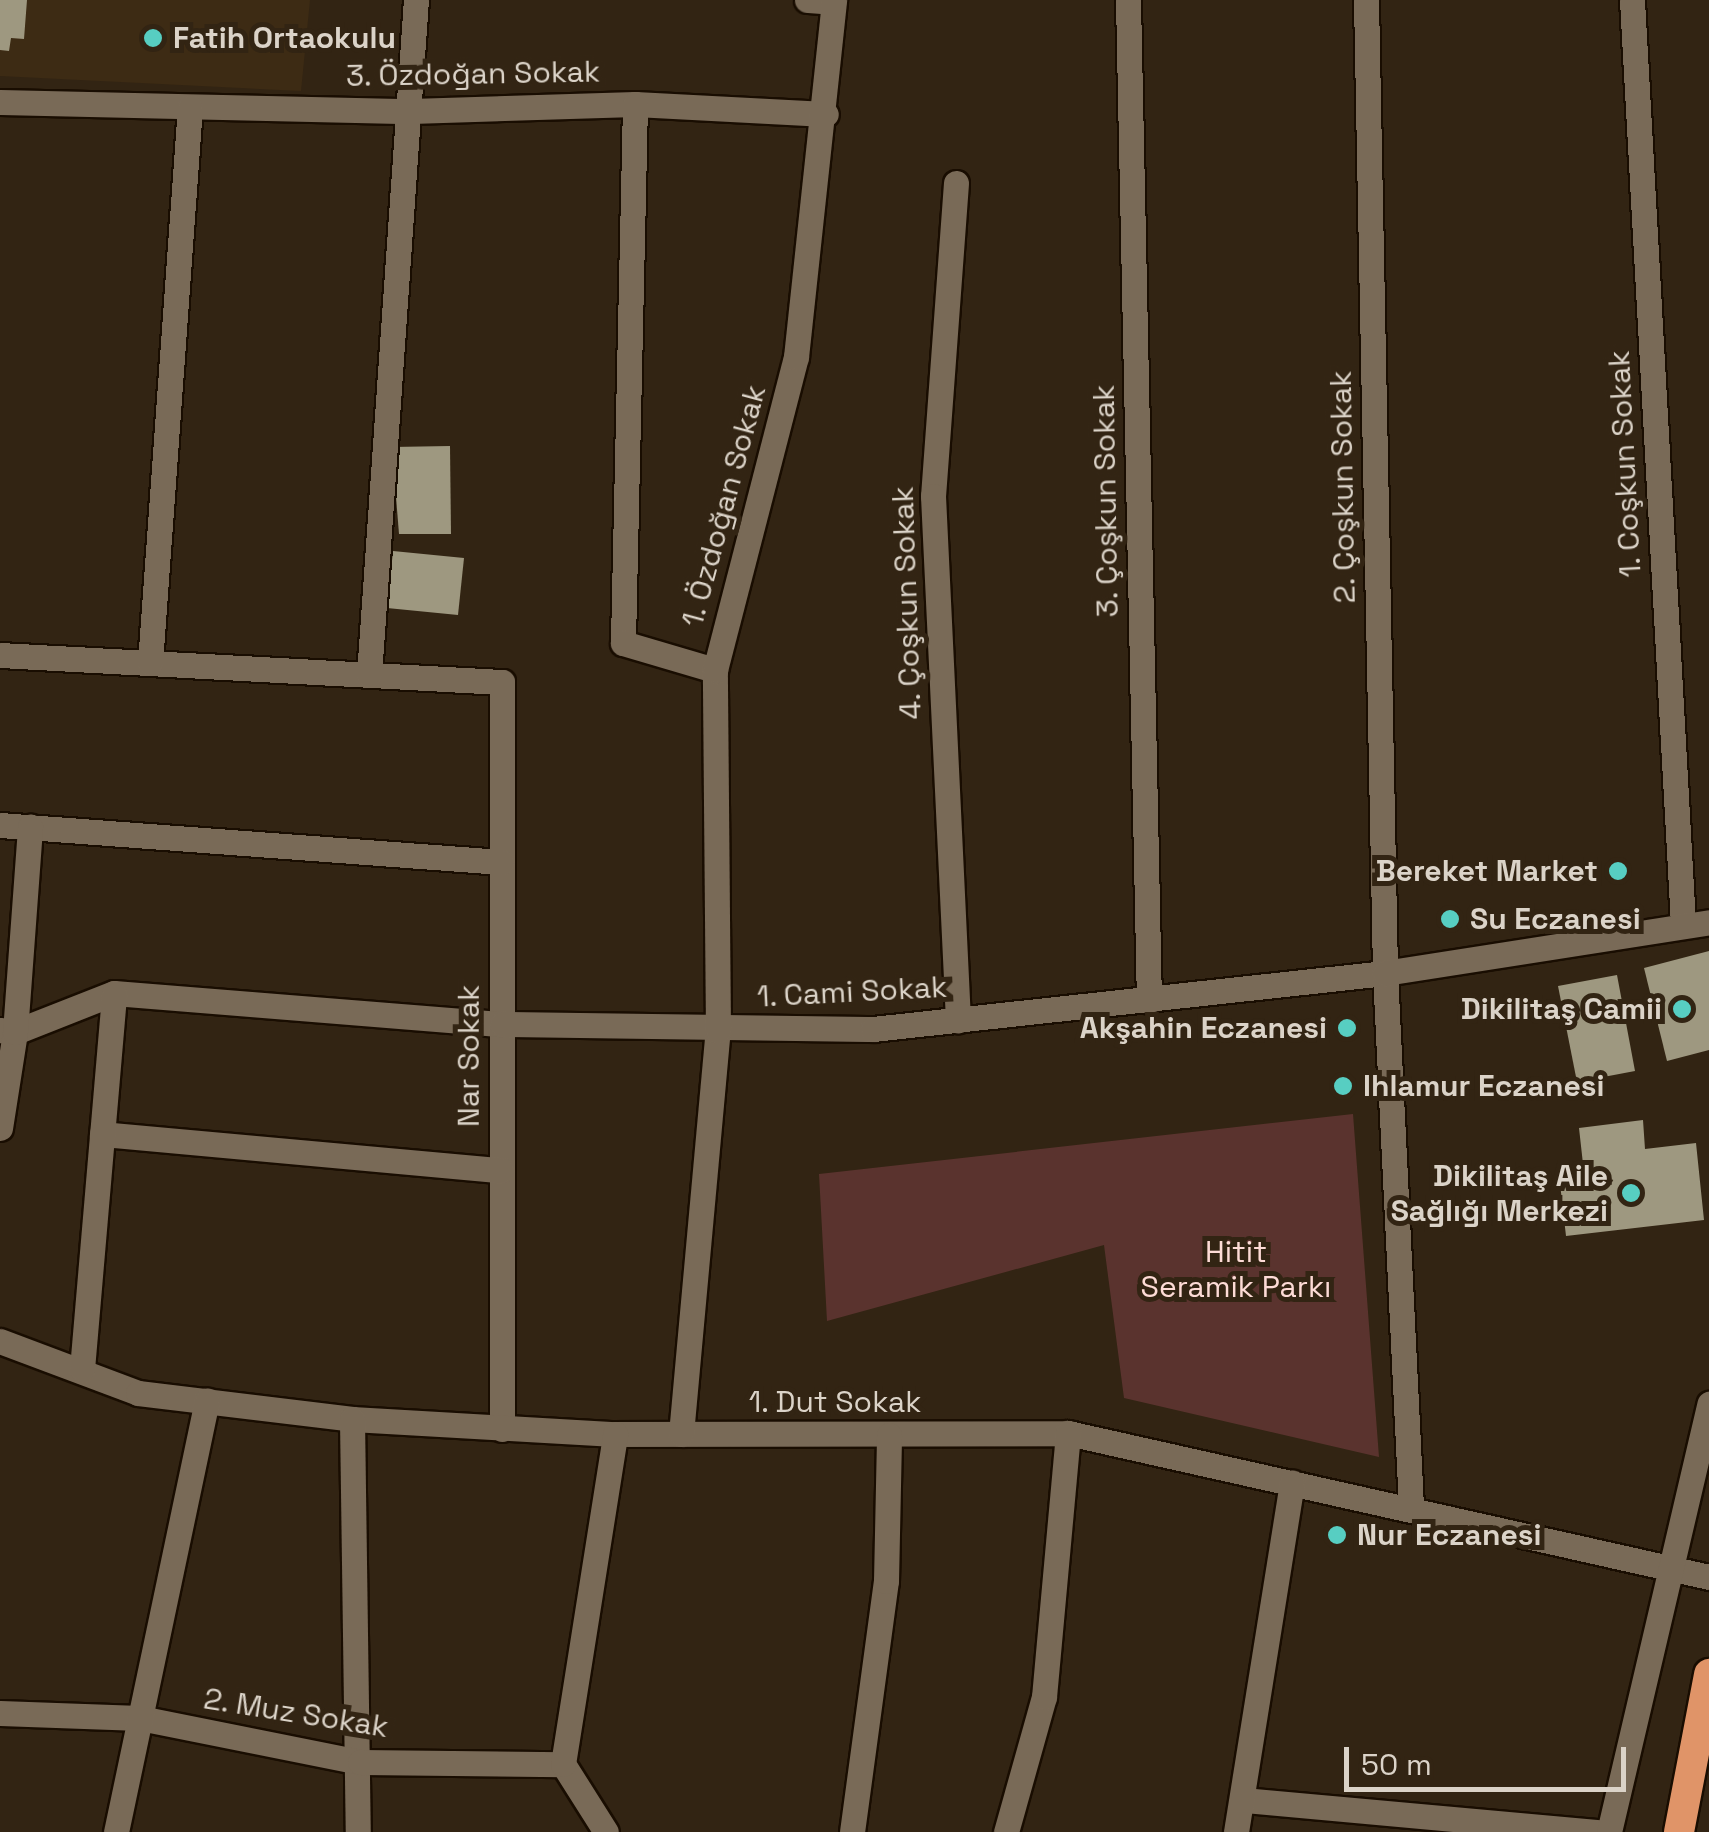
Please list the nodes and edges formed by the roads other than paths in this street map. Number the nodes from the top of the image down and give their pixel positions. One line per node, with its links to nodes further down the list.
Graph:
1 (416, 0): 10 (street)
2 (807, 0): 6 (street)
3 (1128, 0): 23 (street, 3. Çoşkun Sokak)
4 (1366, 0): 21 (street, 2. Çoşkun Sokak)
5 (1632, 0): 20 (street, 1. Coşkun Sokak)
6 (834, 1): 11 (street, 1. Özdoğan Sokak)
7 (0, 102): 9 (street, 3. Özdoğan Sokak)
8 (636, 104): 10 (street, 3. Özdoğan Sokak); 11 (street, 3. Özdoğan Sokak); 15 (street)
9 (190, 108): 10 (street, 3. Özdoğan Sokak); 14 (street)
10 (411, 111): 16 (street)
11 (826, 114): 15 (street, 1. Özdoğan Sokak)
12 (956, 184): 24 (street, 4. Çoşkun Sokak)
13 (0, 655): 14 (street)
14 (150, 663): 16 (street)
15 (715, 670): 26 (street, 1. Özdoğan Sokak)
16 (369, 675): 19 (street, Nar Sokak)
17 (0, 825): 18 (street)
18 (30, 827): 19 (street); 27 (street)
19 (502, 862): 25 (street, Nar Sokak)
20 (1696, 924): 21 (street, 1. Cami Sokak)
21 (1385, 973): 23 (street, 1. Cami Sokak); 42 (street, 2. Çoşkun Sokak)
22 (114, 993): 25 (street, 1. Cami Sokak); 27 (street, 1. Cami Sokak); 29 (street)
23 (1149, 1001): 24 (street, 1. Cami Sokak)
24 (958, 1020): 26 (street, 1. Cami Sokak)
25 (502, 1024): 26 (street, 1. Cami Sokak); 30 (street, Nar Sokak)
26 (718, 1030): 39 (street, 1. Özdoğan Sokak)
27 (8, 1031): 28 (street)
28 (0, 1128)
29 (102, 1134): 30 (street); 32 (street)
30 (502, 1170): 36 (street, Nar Sokak)
31 (0, 1341): 32 (street, 1. Dut Sokak)
32 (82, 1370): 33 (street, 1. Dut Sokak)
33 (208, 1402): 35 (street, 1. Dut Sokak); 47 (street)
34 (1709, 1404): 43 (street)
35 (352, 1419): 36 (street, 1. Dut Sokak); 48 (street)
36 (502, 1429): 38 (street, 1. Dut Sokak)
37 (1068, 1433): 40 (street, 1. Dut Sokak); 41 (street, 1. Dut Sokak); 55 (street)
38 (615, 1434): 39 (street, 1. Dut Sokak); 49 (street)
39 (682, 1434): 40 (street, 1. Dut Sokak)
40 (889, 1435): 54 (street)
41 (1292, 1482): 42 (street, 1. Dut Sokak); 50 (street)
42 (1412, 1507): 43 (street, 1. Dut Sokak)
43 (1667, 1568): 44 (street, 1. Dut Sokak); 58 (street)
44 (1709, 1577)
45 (1709, 1674): 59 (highway)
46 (0, 1713): 47 (street, 2. Muz Sokak)
47 (140, 1718): 48 (street, 2. Muz Sokak); 51 (street)
48 (360, 1762): 49 (street, 2. Muz Sokak); 52 (street)
49 (563, 1764): 53 (street)
50 (1244, 1800): 56 (street); 57 (street)
51 (116, 1832)
52 (358, 1832)
53 (606, 1832)
54 (852, 1832)
55 (1006, 1832)
56 (1236, 1832)
57 (1598, 1832)
58 (1609, 1832)
59 (1679, 1832)

